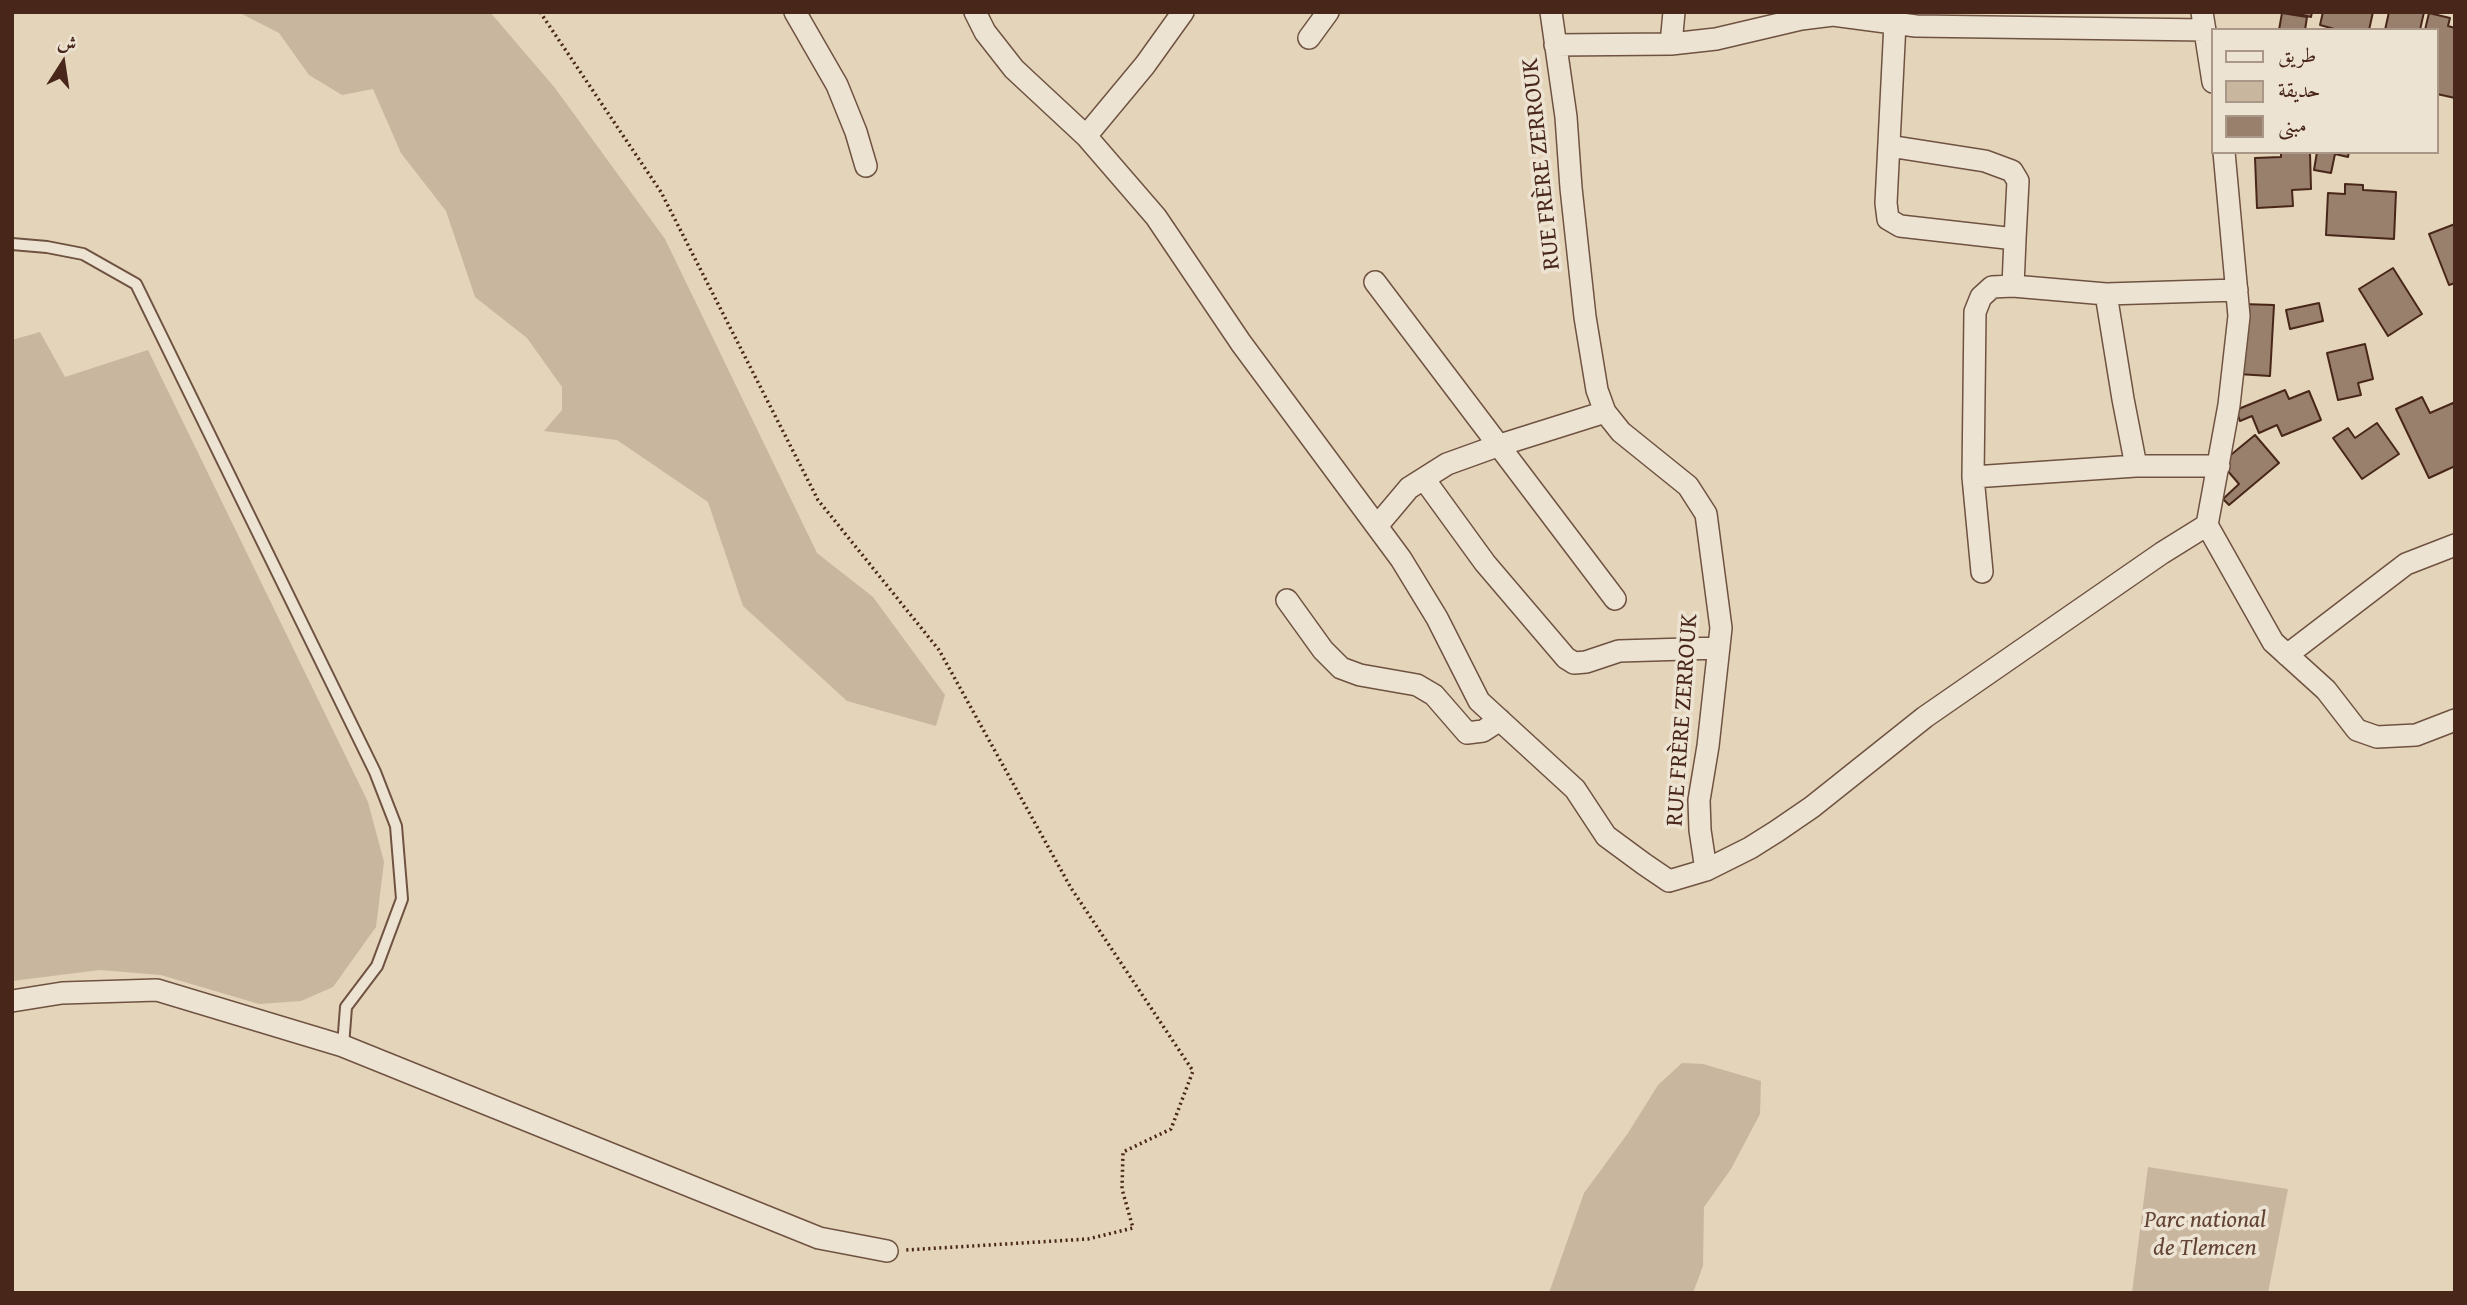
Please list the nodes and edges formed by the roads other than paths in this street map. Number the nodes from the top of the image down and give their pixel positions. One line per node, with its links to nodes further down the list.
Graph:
1 (795, 12): 16 (street)
2 (975, 12): 13 (street)
3 (1183, 12): 13 (street)
4 (1328, 12): 9 (street)
5 (1551, 12): 11 (street, RUE FRÈRE ZERROUK)
6 (1674, 12): 10 (street)
7 (2203, 21): 8 (street); 12 (street)
8 (1895, 23): 10 (street); 14 (street)
9 (1309, 38)
10 (1671, 44): 11 (street)
11 (1555, 45): 23 (street, RUE FRÈRE ZERROUK)
12 (2212, 76)
13 (1086, 136): 30 (street)
14 (1889, 146): 17 (street); 17 (street)
15 (2224, 154): 21 (street)
16 (866, 166)
17 (2015, 239): 20 (street)
18 (12, 244): 41 (lane)
19 (1375, 282): 24 (street)
20 (2012, 286): 22 (street); 27 (street)
21 (2237, 290): 22 (street); 26 (street)
22 (2106, 294): 25 (street)
23 (1605, 412): 24 (street); 35 (street, RUE FRÈRE ZERROUK)
24 (1497, 446): 28 (street); 33 (street)
25 (2136, 466): 26 (street); 27 (street)
26 (2219, 466): 29 (street)
27 (1973, 477): 32 (street)
28 (1424, 479): 30 (street); 35 (street)
29 (2207, 525): 36 (street); 39 (street)
30 (1377, 526): 37 (street)
31 (2455, 545): 36 (street)
32 (1982, 572)
33 (1615, 599)
34 (1287, 600): 37 (street)
35 (1719, 648): 39 (street, RUE FRÈRE ZERROUK)
36 (2287, 654): 38 (street)
37 (1500, 720): 39 (street)
38 (2455, 720)
39 (1706, 870)
40 (12, 1000): 41 (street)
41 (343, 1046): 42 (street)
42 (887, 1251)

